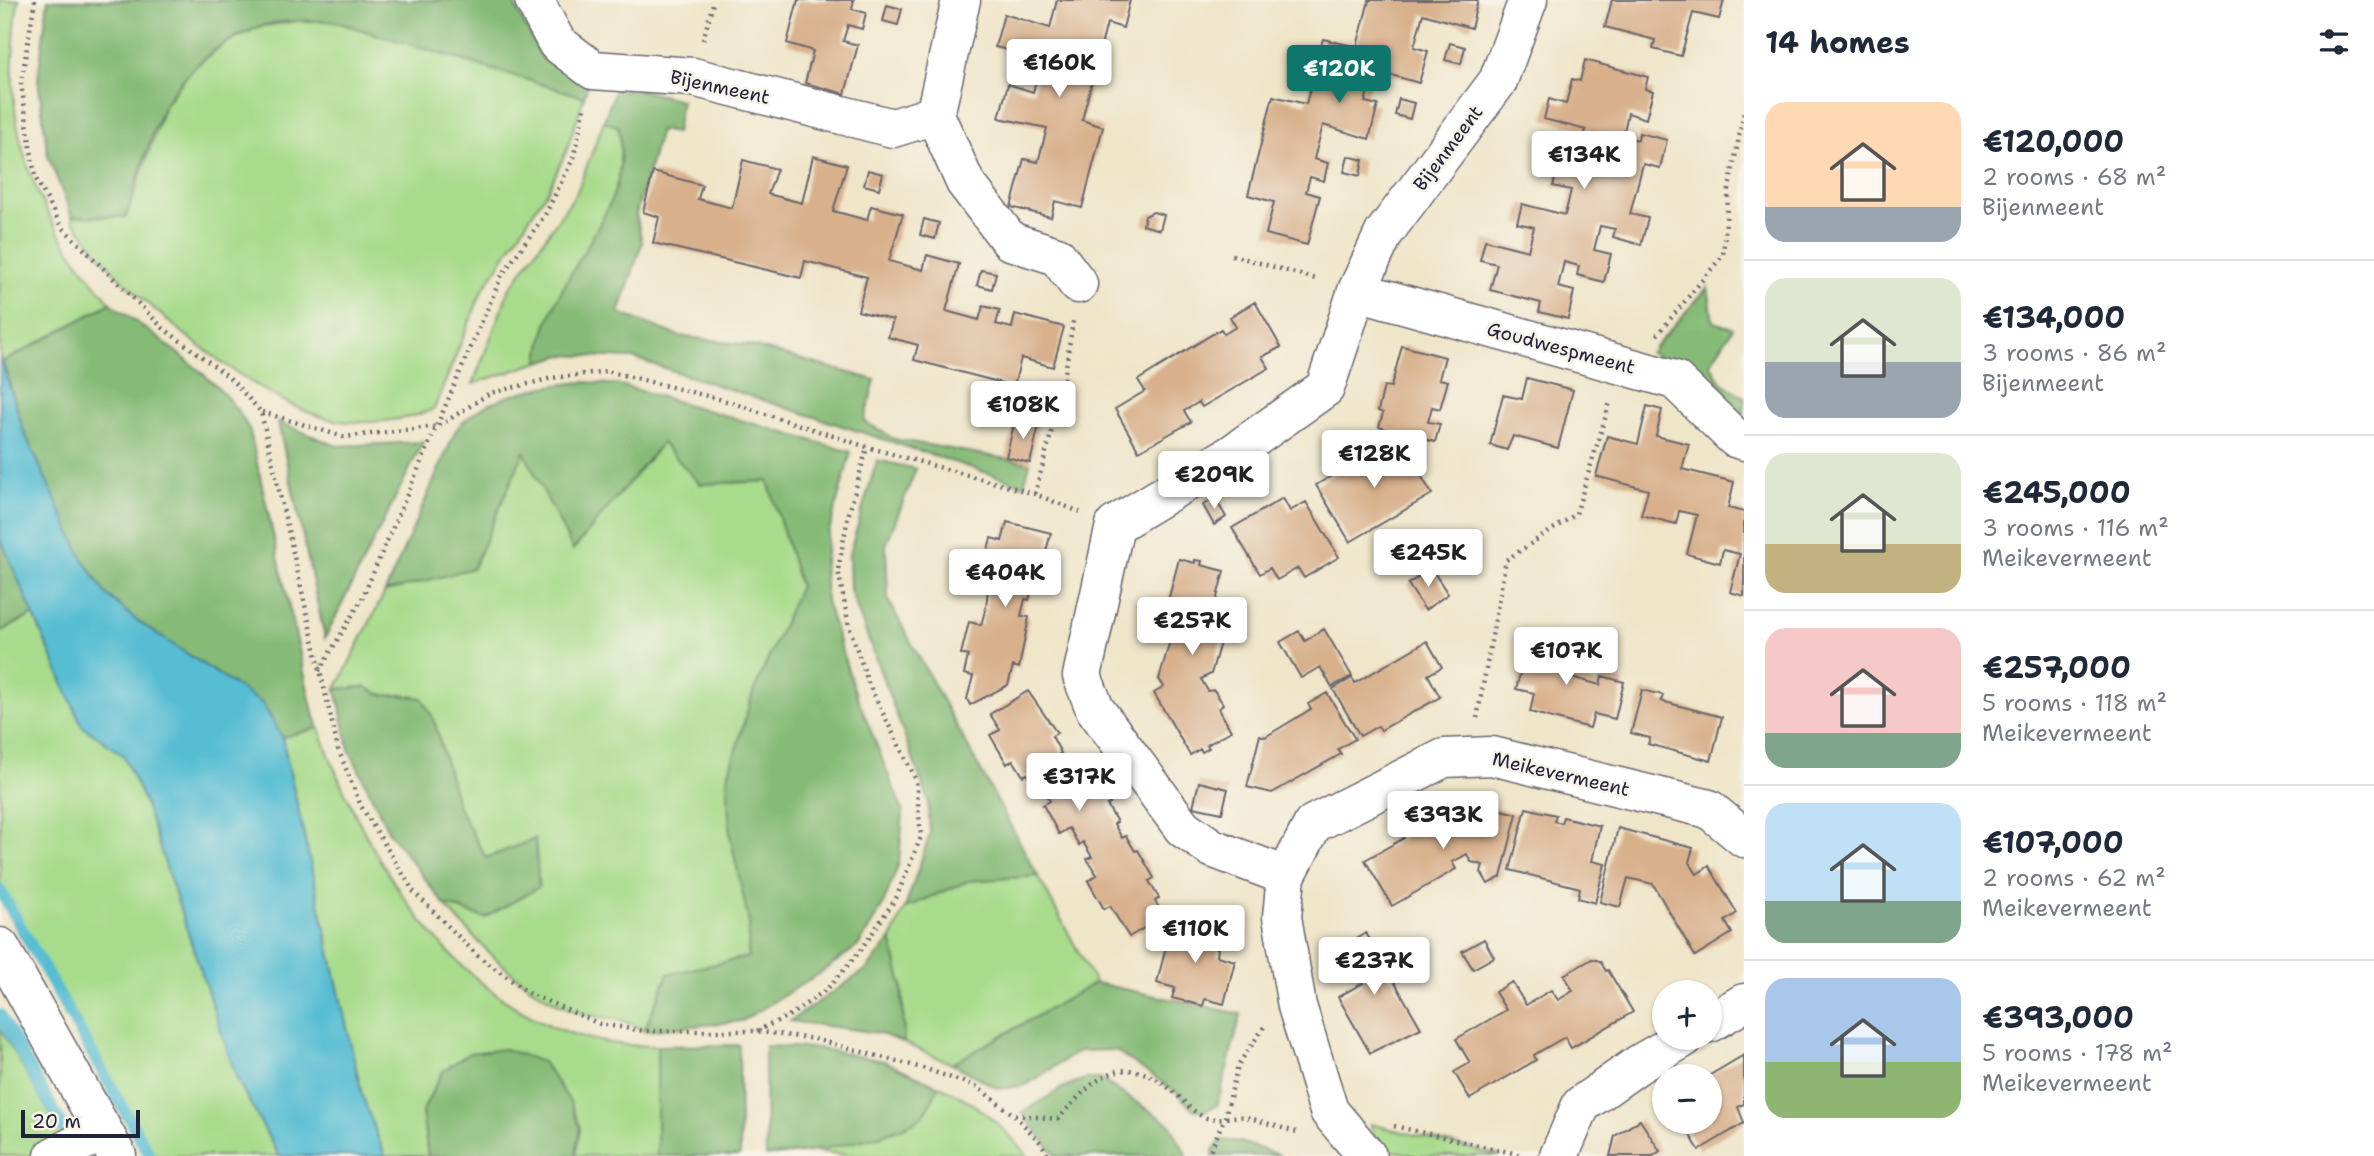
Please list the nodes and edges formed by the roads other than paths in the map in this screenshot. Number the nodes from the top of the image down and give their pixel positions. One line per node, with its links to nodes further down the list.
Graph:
1 (534, 0): 4 (street, Bijenmeent)
2 (961, 0): 4 (street)
3 (1528, 0): 6 (street, Bijenmeent)
4 (935, 115): 5 (street)
5 (1078, 284)
6 (1357, 291): 7 (street, Goudwespmeent); 9 (street)
7 (1744, 441)
8 (1744, 838): 9 (street, Meikevermeent)
9 (1286, 876): 16 (street, Meikevermeent)
10 (0, 947): 14 (street)
11 (1744, 1003): 12 (street)
12 (1722, 1016)
13 (1663, 1050): 17 (street)
14 (110, 1143): 15 (street)
15 (54, 1156)
16 (1367, 1156)
17 (1559, 1156)

